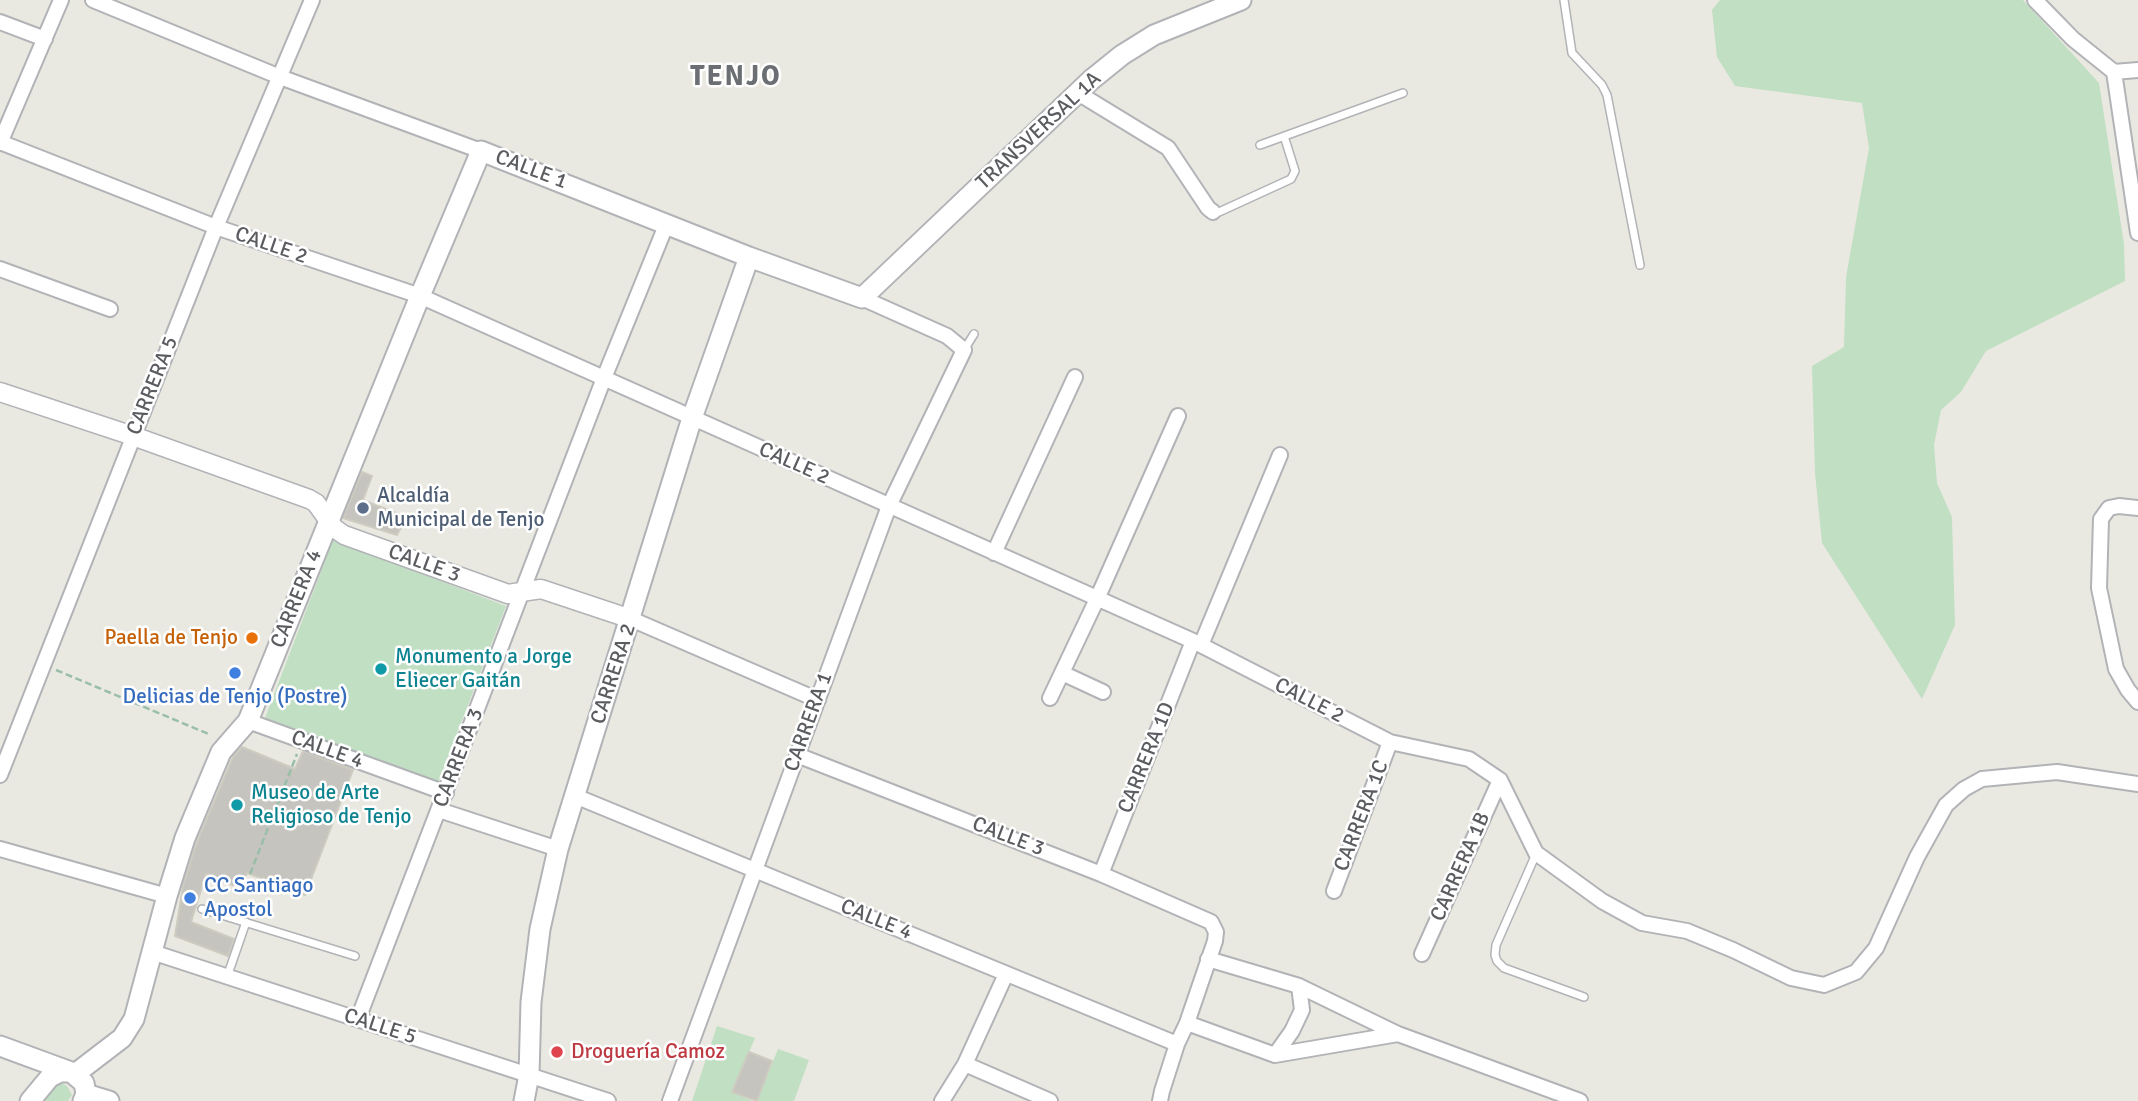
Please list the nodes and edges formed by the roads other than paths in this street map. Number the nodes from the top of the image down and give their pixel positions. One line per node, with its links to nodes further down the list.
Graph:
1 (61, 0): 8 (street)
2 (93, 0): 11 (street, CALLE 1)
3 (312, 0): 11 (street, CARRERA 5)
4 (1241, 0): 12 (main road, TRANSVERSAL 1A)
5 (1564, 0): 23 (lane)
6 (2035, 0): 10 (street)
7 (0, 22): 8 (street)
8 (45, 39): 15 (street)
9 (2138, 70): 10 (street)
10 (2113, 72): 21 (street)
11 (280, 77): 17 (street, CALLE 1); 20 (street, CARRERA 5)
12 (1078, 93): 18 (street); 26 (main road, TRANSVERSAL 1A)
13 (1403, 93): 14 (lane)
14 (1284, 136): 16 (lane); 18 (lane)
15 (0, 142): 20 (street, CALLE 2)
16 (1259, 145)
17 (481, 151): 19 (main road, CALLE 1); 25 (main road, CARRERA 4)
18 (1213, 212)
19 (667, 223): 22 (main road, CALLE 1); 31 (street, CARRERA 3)
20 (216, 227): 25 (street, CALLE 2); 35 (street, CARRERA 5)
21 (2138, 233)
22 (749, 257): 26 (main road, CALLE 1); 34 (main road, CARRERA 2)
23 (1640, 265)
24 (0, 269): 27 (street)
25 (420, 296): 31 (street, CALLE 2); 39 (main road, CARRERA 4)
26 (862, 298): 29 (street, CALLE 1)
27 (110, 309)
28 (974, 334): 29 (lane)
29 (964, 350): 37 (street, CARRERA 1)
30 (1074, 377): 40 (street)
31 (604, 378): 34 (street, CALLE 2); 41 (street, CARRERA 3)
32 (0, 392): 35 (street, CALLE 3)
33 (1178, 416): 42 (street)
34 (692, 418): 37 (street, CALLE 2); 43 (main road, CARRERA 2)
35 (133, 436): 39 (street, CALLE 3); 53 (street, CARRERA 5)
36 (1280, 455): 44 (street, CARRERA 1D)
37 (889, 506): 40 (street, CALLE 2); 48 (street, CARRERA 1)
38 (2138, 508): 49 (street)
39 (329, 519): 41 (street, CALLE 3); 50 (main road, CARRERA 4)
40 (994, 553): 42 (street, CALLE 2)
41 (524, 592): 43 (street, CALLE 3); 56 (street, CARRERA 3)
42 (1097, 599): 44 (street, CALLE 2); 45 (street)
43 (631, 619): 48 (street, CALLE 3); 57 (main road, CARRERA 2)
44 (1197, 643): 51 (street, CALLE 2); 63 (street, CARRERA 1D)
45 (1062, 673): 46 (street); 47 (street)
46 (1103, 692)
47 (1050, 698)
48 (818, 700): 52 (street, CARRERA 1)
49 (2138, 702)
50 (248, 722): 56 (street, CALLE 4); 65 (main road, CARRERA 4)
51 (1390, 742): 54 (street, CALLE 2); 64 (street, CARRERA 1C)
52 (797, 755): 62 (street, CARRERA 1); 63 (street, CALLE 3)
53 (0, 775)
54 (1500, 780): 61 (street, CALLE 2); 69 (street, CARRERA 1B)
55 (2138, 784): 61 (street)
56 (446, 793): 58 (street, CARRERA 3)
57 (575, 796): 60 (main road, CARRERA 2); 62 (street, CALLE 4)
58 (439, 810): 60 (street); 76 (street, CARRERA 3)
59 (0, 849): 65 (street)
60 (558, 849): 83 (main road, CARRERA 2)
61 (1536, 853): 75 (lane)
62 (755, 870): 72 (street, CALLE 4); 89 (street, CARRERA 1)
63 (1101, 874): 71 (street, CALLE 3)
64 (1334, 891)
65 (167, 896): 68 (main road, CARRERA 4)
66 (202, 909): 67 (lane)
67 (246, 922): 70 (lane); 73 (lane)
68 (152, 952): 73 (street, CALLE 5); 84 (main road, CARRERA 4)
69 (1422, 954)
70 (355, 956)
71 (1208, 959): 74 (street); 77 (street)
72 (1006, 974): 79 (street, CALLE 4); 82 (street)
73 (228, 977): 76 (street, CALLE 5)
74 (1300, 986): 78 (street); 81 (street)
75 (1584, 997)
76 (358, 1019): 83 (street, CALLE 5)
77 (1186, 1023): 79 (street); 81 (street)
78 (1398, 1034): 81 (street); 93 (street)
79 (1177, 1044): 92 (street)
80 (2, 1047): 84 (main road); 85 (main road)
81 (1275, 1055)
82 (965, 1065): 90 (street); 91 (street)
83 (529, 1075): 87 (main road, CARRERA 2); 88 (street, CALLE 5)
84 (80, 1086): 85 (main road); 86 (main road)
85 (33, 1096)
86 (109, 1101)
87 (524, 1101)
88 (608, 1101)
89 (670, 1101)
90 (942, 1101)
91 (1050, 1101)
92 (1160, 1101)
93 (1580, 1101)

